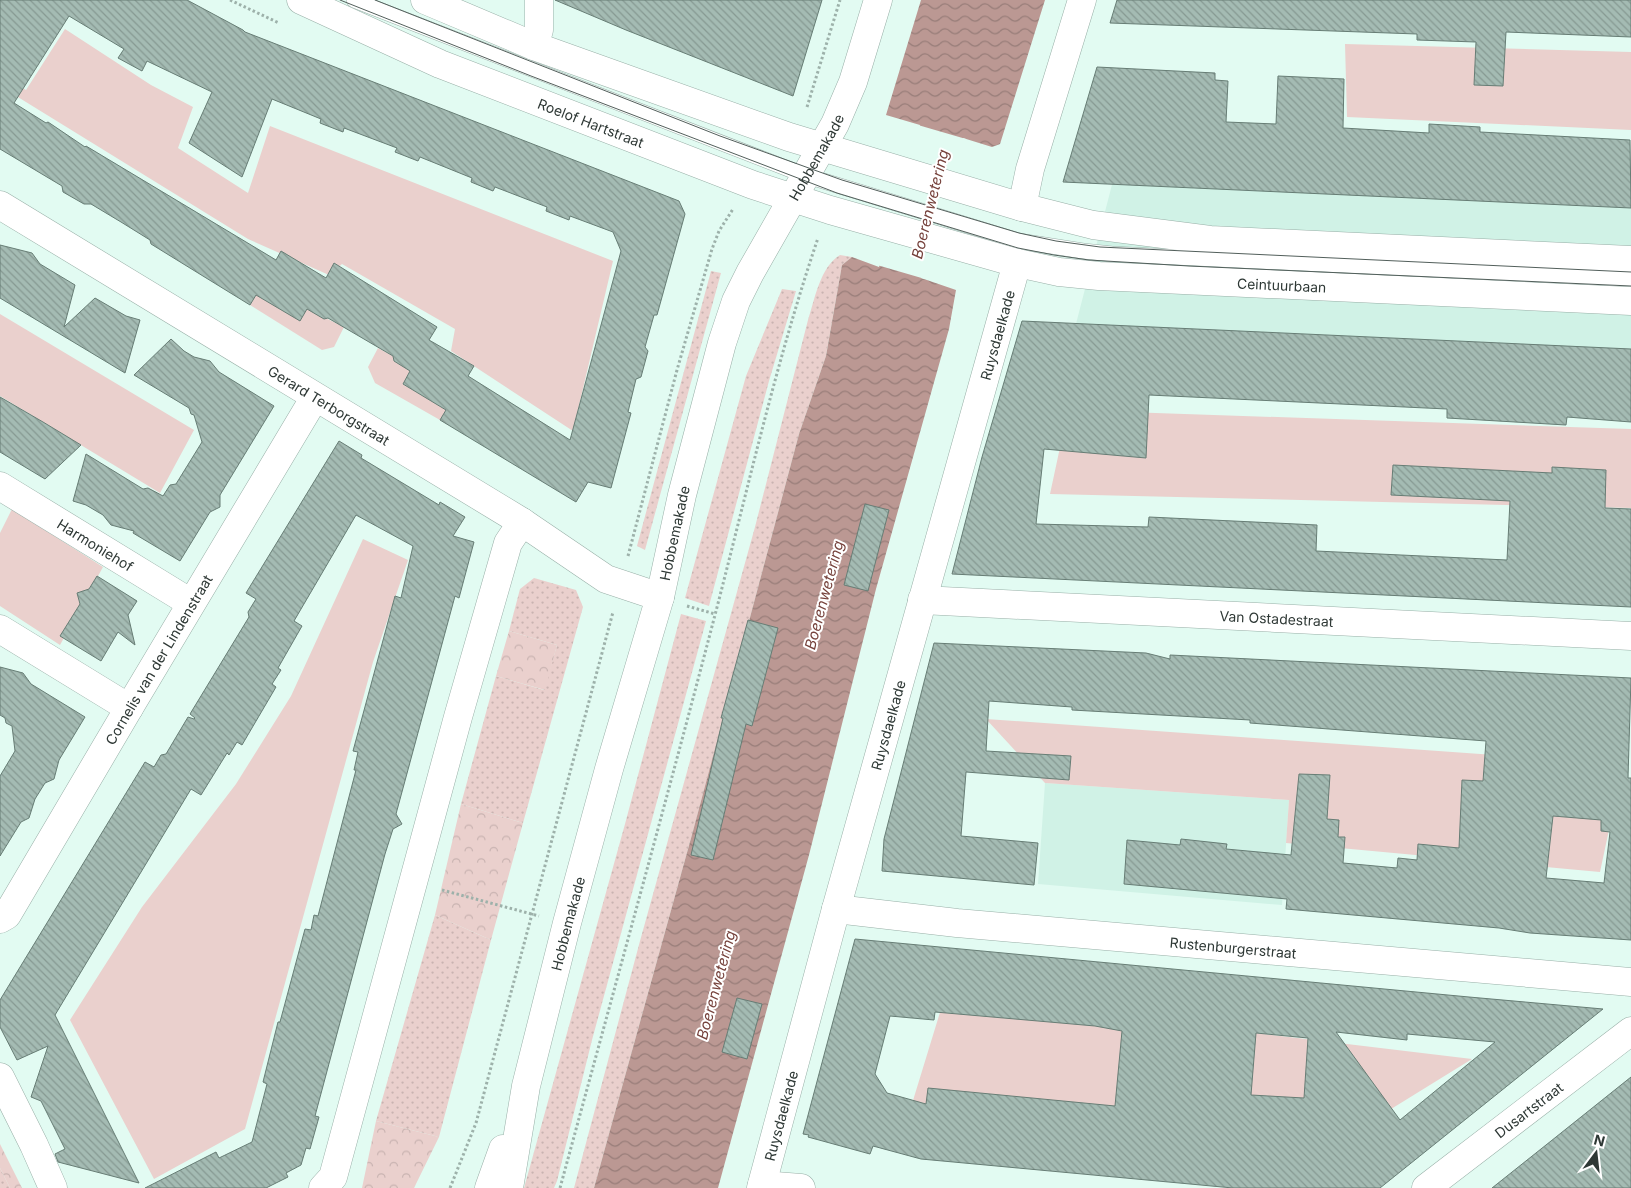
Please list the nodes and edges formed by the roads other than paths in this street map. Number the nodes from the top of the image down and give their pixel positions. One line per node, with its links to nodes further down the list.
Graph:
1 (301, 0): 9 (street, Roelof Hartstraat)
2 (354, 0): 9 (lane, Roelof Hartstraat)
3 (425, 0): 7 (street)
4 (539, 0): 7 (street)
5 (878, 0): 8 (street, Hobbemakade)
6 (1082, 0): 11 (street)
7 (534, 46): 8 (street)
8 (821, 147): 9 (street, Hobbemakade); 11 (street)
9 (798, 186): 12 (street, Roelof Hartstraat); 20 (street, Hobbemakade)
10 (0, 205): 17 (street, Gerard Terborgstraat)
11 (1022, 207): 13 (street)
12 (940, 229): 14 (street, Ceintuurbaan); 15 (lane, Ceintuurbaan)
13 (1631, 260)
14 (1017, 264): 16 (street, Ceintuurbaan); 21 (street, Ruysdaelkade)
15 (1631, 279)
16 (1631, 300)
17 (315, 397): 19 (street, Gerard Terborgstraat); 22 (street, Cornelis van der Lindenstraat)
18 (0, 486): 22 (street, Harmoniehof)
19 (522, 522): 20 (street, Gerard Terborgstraat); 34 (street)
20 (660, 598): 31 (street, Hobbemakade)
21 (922, 600): 24 (street, Van Ostadestraat); 26 (street, Ruysdaelkade)
22 (191, 603): 25 (street, Cornelis van der Lindenstraat)
23 (0, 629): 25 (street)
24 (1631, 636)
25 (129, 708): 27 (street, Cornelis van der Lindenstraat)
26 (836, 909): 28 (street, Rustenburgerstraat); 32 (street, Ruysdaelkade)
27 (0, 919)
28 (1631, 982)
29 (1631, 1031): 38 (street, Dusartstraat)
30 (0, 1077): 33 (street)
31 (526, 1086): 35 (street, Hobbemakade); 36 (street, Hobbemakade)
32 (762, 1186): 37 (street)
33 (53, 1188)
34 (323, 1188)
35 (489, 1188)
36 (509, 1188)
37 (801, 1188)
38 (1426, 1188)

